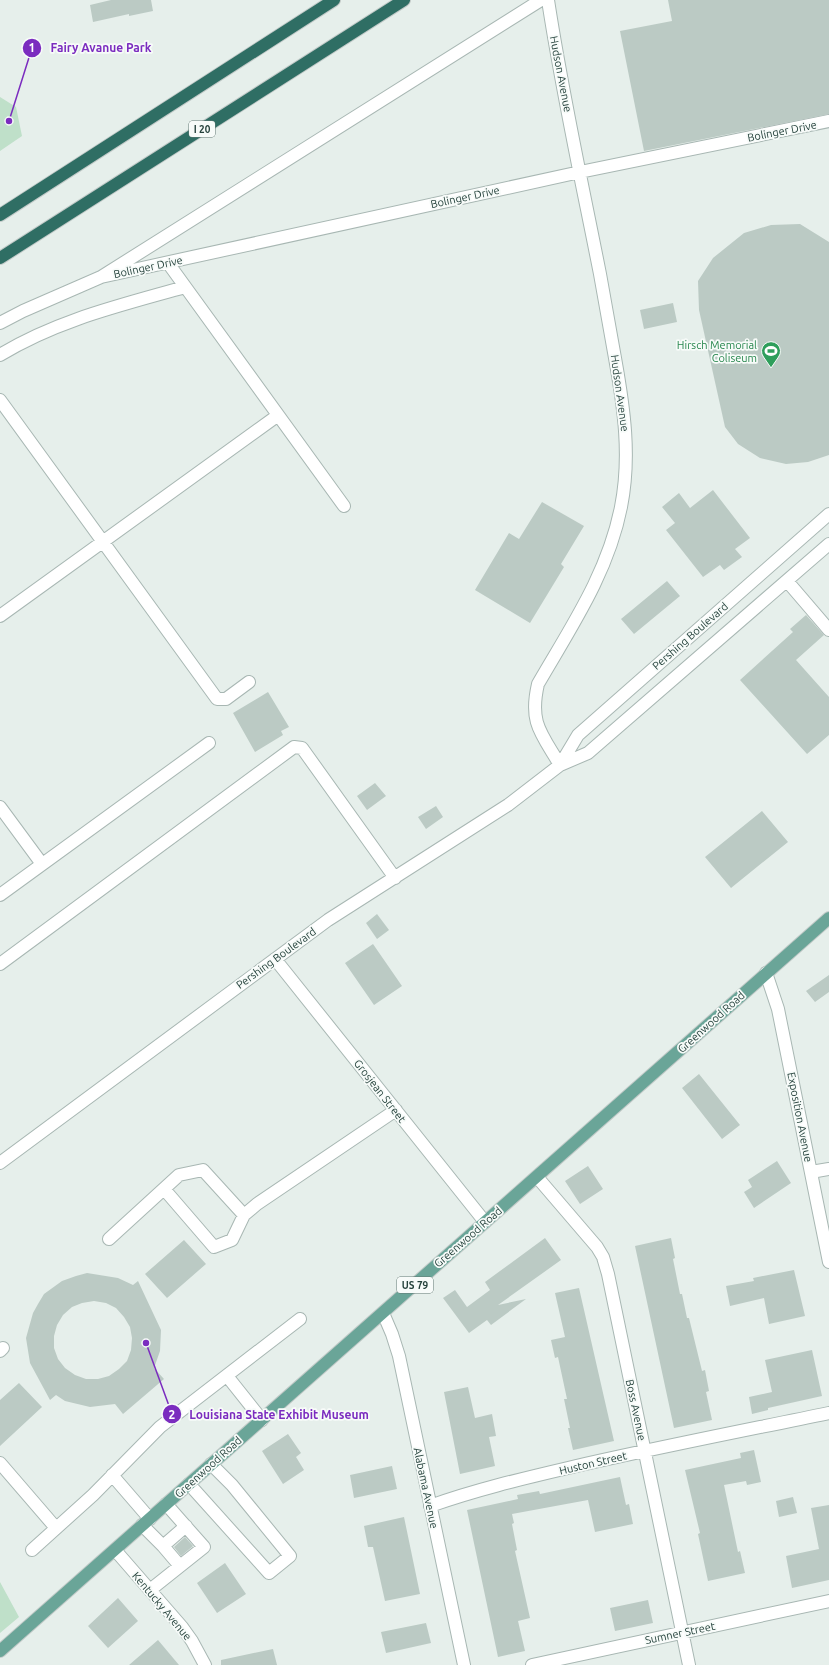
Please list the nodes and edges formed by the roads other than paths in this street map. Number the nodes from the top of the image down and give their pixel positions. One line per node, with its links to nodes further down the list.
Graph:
1 (334, 0): 7 (highway)
2 (404, 0): 8 (highway, I 20)
3 (542, 0): 10 (street, Bolinger Drive)
4 (548, 0): 6 (street, Hudson Avenue)
5 (829, 121): 6 (street, Bolinger Drive)
6 (580, 172): 9 (street, Bolinger Drive); 25 (street, Hudson Avenue)
7 (0, 215)
8 (0, 258)
9 (168, 263): 10 (street, Bolinger Drive); 11 (street)
10 (101, 277): 12 (street, Bolinger Drive)
11 (185, 287): 13 (street); 15 (street)
12 (0, 323)
13 (0, 355)
14 (0, 400): 18 (street)
15 (277, 416): 16 (street); 18 (street)
16 (344, 506)
17 (829, 514): 25 (street, Pershing Boulevard)
18 (102, 540): 21 (street); 23 (street)
19 (829, 544): 20 (street, Pershing Boulevard)
20 (787, 581): 22 (street); 25 (street, Pershing Boulevard)
21 (0, 616)
22 (829, 630)
23 (249, 682)
24 (209, 743): 27 (street)
25 (560, 765): 28 (street, Pershing Boulevard)
26 (0, 807): 27 (street)
27 (42, 864): 29 (street)
28 (395, 878): 31 (street, Pershing Boulevard); 32 (street)
29 (0, 894)
30 (829, 918): 33 (main road, Greenwood Road / US 79)
31 (275, 959): 34 (street, Grosjean Street); 35 (street, Pershing Boulevard)
32 (0, 964)
33 (766, 973): 37 (street, Exposition Avenue); 38 (main road, Greenwood Road / US 79)
34 (396, 1110): 40 (street); 41 (street, Grosjean Street)
35 (0, 1163)
36 (829, 1169): 37 (street)
37 (811, 1172): 43 (street, Exposition Avenue)
38 (537, 1177): 41 (main road, Greenwood Road / US 79); 49 (street, Boss Avenue)
39 (164, 1189): 40 (street); 40 (street); 42 (street)
40 (244, 1215)
41 (486, 1222): 44 (main road, Greenwood Road / US 79)
42 (109, 1239)
43 (829, 1262)
44 (383, 1313): 48 (main road, Greenwood Road / US 79); 55 (street, Alabama Avenue)
45 (300, 1319): 46 (street)
46 (227, 1376): 48 (street); 52 (street)
47 (829, 1413): 49 (street, Huston Street)
48 (262, 1420): 51 (main road, Greenwood Road / US 79)
49 (644, 1451): 55 (street, Huston Street); 65 (street, Boss Avenue)
50 (0, 1463): 58 (street)
51 (211, 1464): 53 (main road, Greenwood Road / US 79); 53 (street)
52 (112, 1475): 56 (street); 58 (street)
53 (189, 1484): 54 (main road, Greenwood Road / US 79)
54 (166, 1504): 56 (main road, Greenwood Road / US 79); 57 (street)
55 (430, 1506): 68 (street, Alabama Avenue)
56 (146, 1522): 59 (street); 61 (main road, Greenwood Road / US 79)
57 (186, 1526): 59 (street); 62 (street)
58 (56, 1528): 60 (street)
59 (163, 1546): 62 (street)
60 (32, 1550)
61 (115, 1550): 63 (street, Kentucky Avenue); 66 (main road, Greenwood Road / US 79)
62 (180, 1566): 63 (street)
63 (150, 1590): 67 (street, Kentucky Avenue)
64 (829, 1601): 65 (street, Sumner Street)
65 (682, 1632): 69 (street, Sumner Street); 70 (street, Boss Avenue)
66 (0, 1651)
67 (205, 1665)
68 (464, 1665)
69 (532, 1665)
70 (689, 1665)

